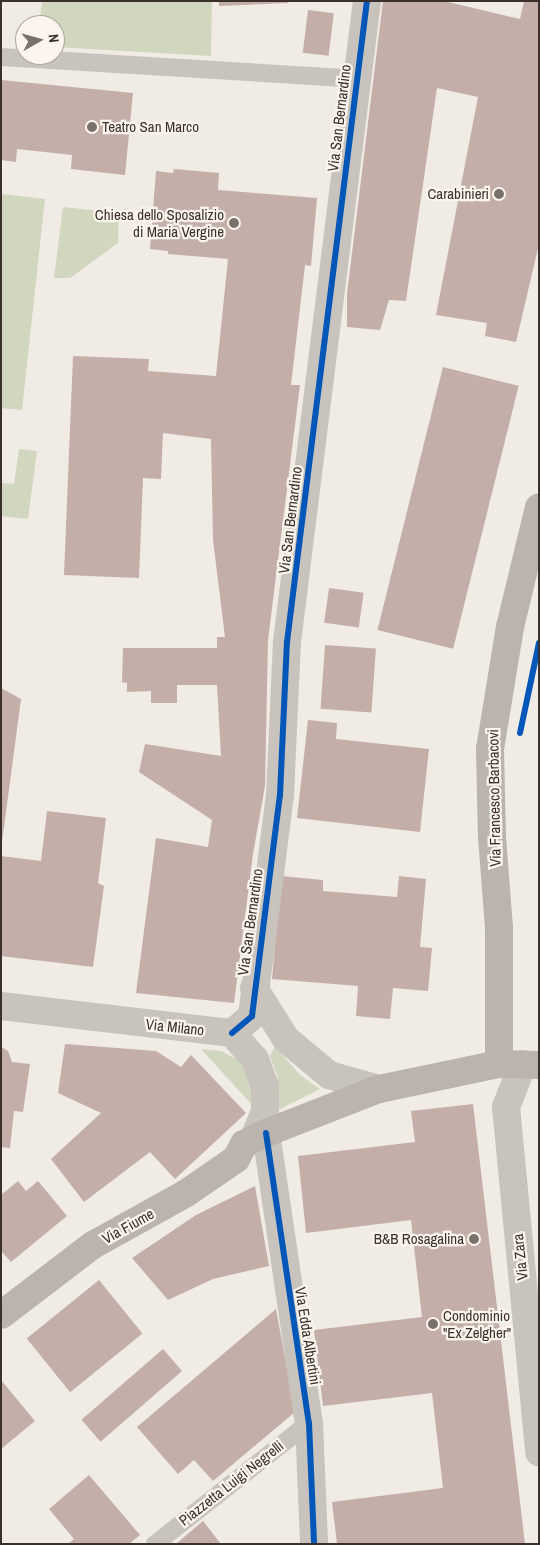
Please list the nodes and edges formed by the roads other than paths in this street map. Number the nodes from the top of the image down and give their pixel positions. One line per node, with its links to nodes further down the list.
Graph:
1 (367, 1): 3 (street, Via San Bernardino)
2 (1, 57): 3 (lane)
3 (356, 80): 5 (street, Via San Bernardino)
4 (539, 507): 8 (main road, Via Francesco Barbacovi)
5 (254, 988): 7 (street, Via San Bernardino); 9 (street)
6 (1, 1006): 7 (street, Via Milano)
7 (232, 1033): 10 (street)
8 (520, 1064): 9 (main road); 13 (street, Via Zara)
9 (379, 1089): 10 (main road)
10 (260, 1136): 11 (main road, Via Fiume); 12 (street, Via Edda Albertini)
11 (1, 1315)
12 (309, 1423): 14 (lane, Piazzetta Luigi Negrelli); 15 (street, Via Edda Albertini)
13 (539, 1452)
14 (155, 1544)
15 (314, 1544)

